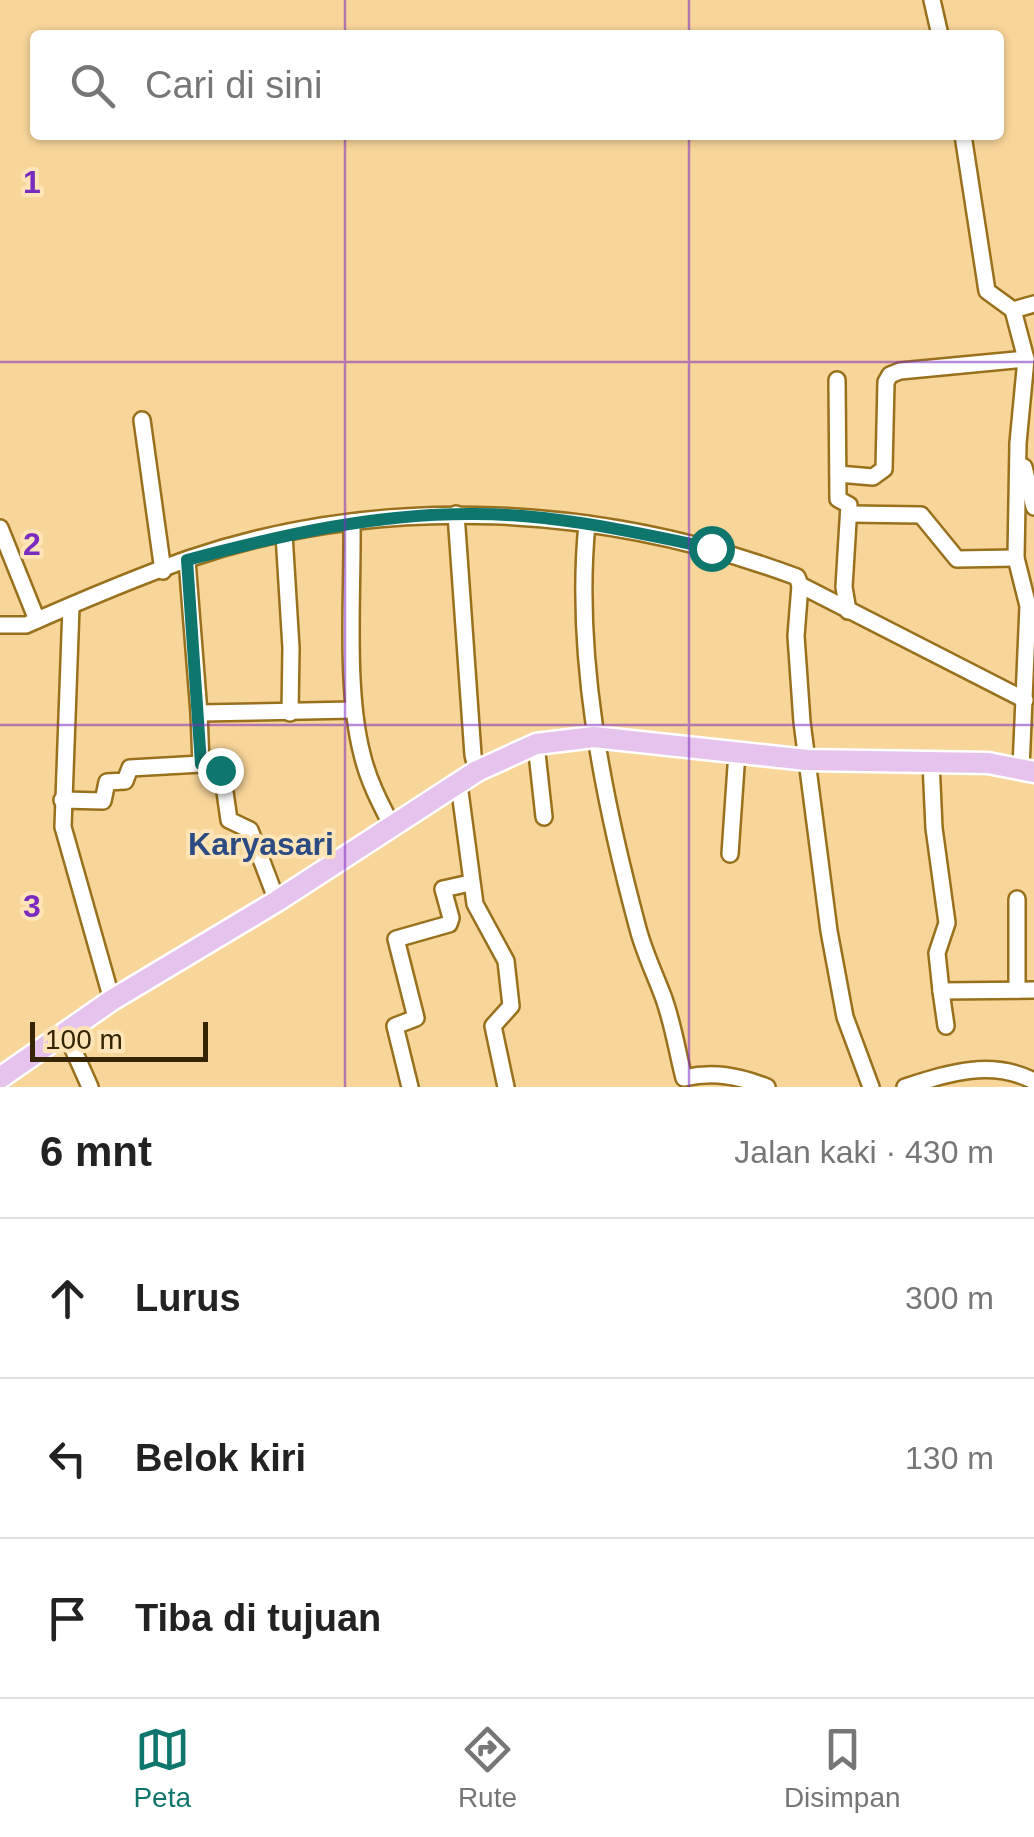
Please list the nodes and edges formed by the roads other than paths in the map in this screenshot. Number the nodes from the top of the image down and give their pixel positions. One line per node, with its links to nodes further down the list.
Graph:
1 (932, 0): 2 (street)
2 (939, 30)
3 (964, 140): 5 (street)
4 (1034, 304): 5 (street)
5 (1012, 310): 6 (street)
6 (1026, 359): 9 (street); 10 (street)
7 (837, 380): 10 (street)
8 (142, 420): 22 (street)
9 (1018, 444): 11 (street); 18 (street)
10 (838, 474): 13 (street)
11 (1034, 507)
12 (456, 514): 14 (street); 15 (street); 39 (street)
13 (849, 514): 20 (street); 25 (street)
14 (352, 522): 19 (street); 29 (street)
15 (586, 524): 23 (street); 32 (street)
16 (1034, 524): 18 (street)
17 (0, 528): 26 (street)
18 (1017, 529): 20 (street)
19 (284, 534): 21 (street); 31 (street)
20 (1016, 558): 28 (street)
21 (187, 560): 22 (street); 30 (street)
22 (163, 571): 24 (street)
23 (800, 585): 25 (street); 35 (street)
24 (71, 607): 26 (street); 41 (street)
25 (848, 611): 28 (street)
26 (37, 620): 27 (street)
27 (4, 629)
28 (1026, 700): 38 (street)
29 (354, 710): 31 (street); 43 (street)
30 (199, 713): 31 (street); 37 (street)
31 (290, 713)
32 (594, 737): 33 (main road); 34 (main road); 59 (street)
33 (536, 744): 39 (main road); 42 (street)
34 (737, 752): 35 (main road); 44 (street)
35 (807, 760): 36 (main road); 60 (street)
36 (931, 762): 38 (main road); 50 (street)
37 (201, 764): 41 (street); 47 (street)
38 (1028, 770)
39 (477, 771): 40 (main road)
40 (459, 784): 43 (main road); 45 (street)
41 (62, 800): 51 (street)
42 (544, 818)
43 (392, 826): 47 (main road)
44 (730, 854)
45 (470, 884): 57 (street); 58 (street)
46 (1018, 898): 48 (street)
47 (277, 901): 51 (main road)
48 (1017, 990): 49 (street); 50 (street)
49 (1034, 990)
50 (941, 991): 52 (street)
51 (112, 1000): 53 (main road)
52 (946, 1026)
53 (66, 1033): 54 (main road); 56 (street)
54 (0, 1078)
55 (1034, 1081): 61 (street)
56 (90, 1087)
57 (410, 1087)
58 (506, 1087)
59 (766, 1087)
60 (870, 1087)
61 (905, 1087)

